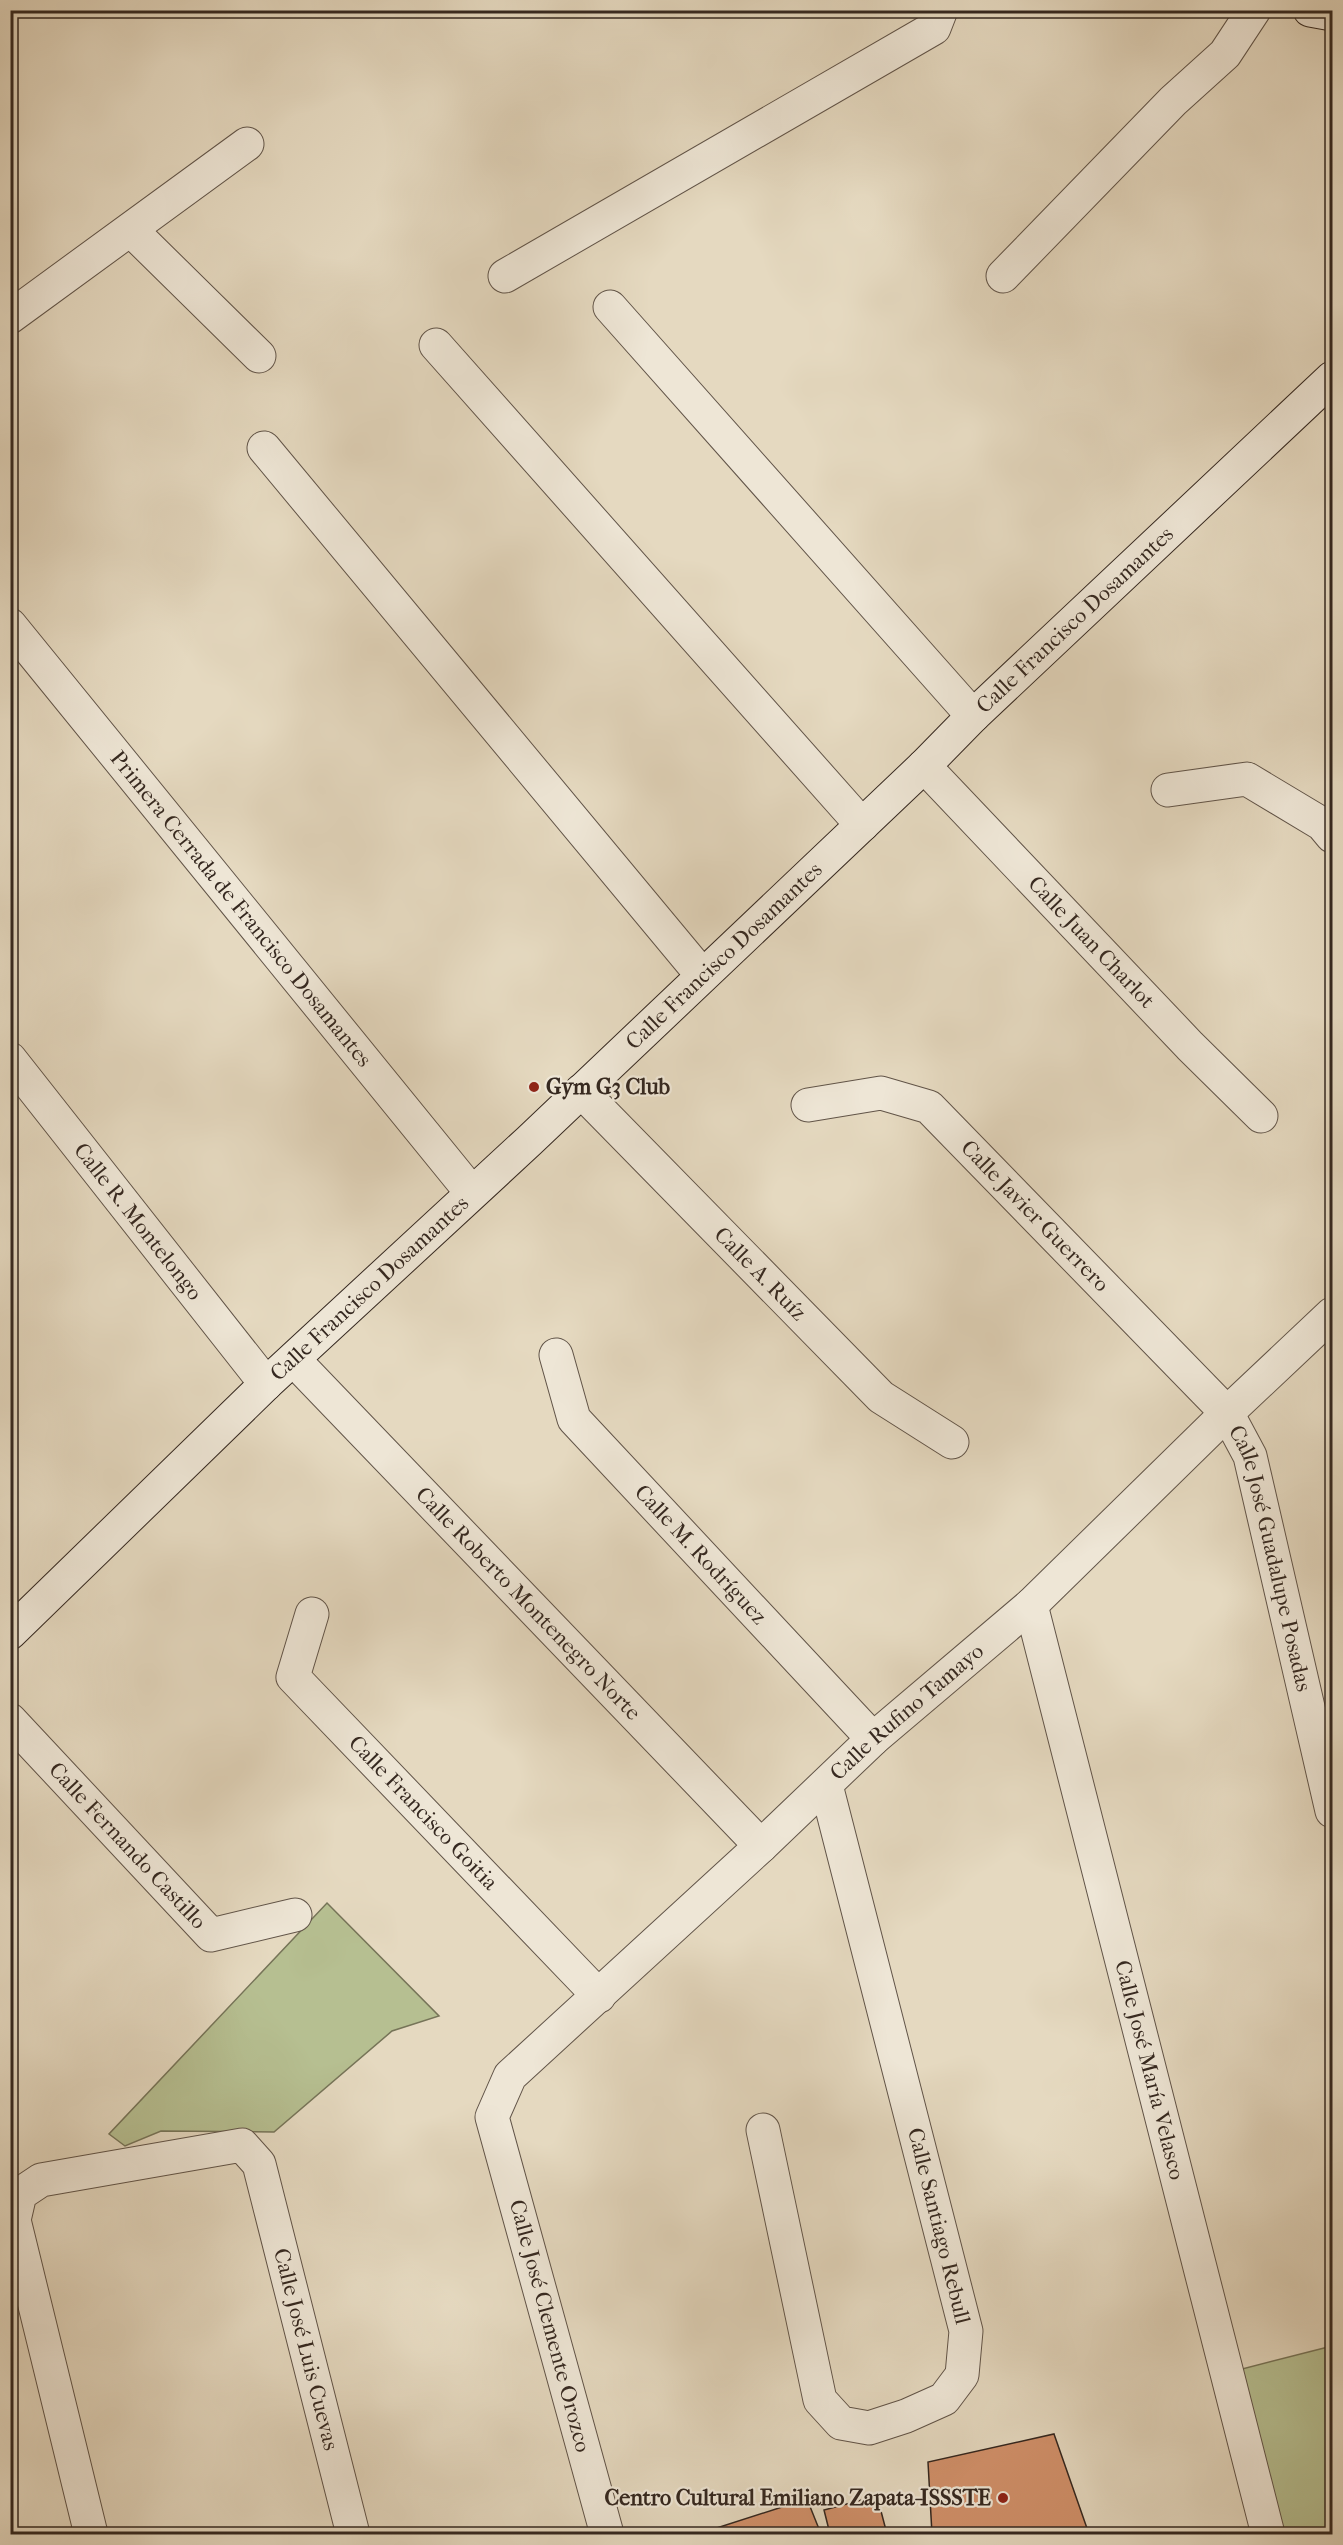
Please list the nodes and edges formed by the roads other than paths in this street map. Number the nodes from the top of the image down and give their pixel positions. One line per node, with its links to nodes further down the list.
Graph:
1 (941, 10): 7 (street)
2 (1254, 10): 8 (street)
3 (1310, 10): 4 (street)
4 (1332, 14)
5 (247, 144): 6 (street)
6 (131, 230): 10 (street); 12 (street)
7 (505, 276)
8 (1003, 276)
9 (610, 307): 16 (street)
10 (10, 317)
11 (436, 345): 19 (street)
12 (259, 356)
13 (1332, 378): 16 (street, Calle Francisco Dosamantes)
14 (264, 448): 21 (street)
15 (10, 625): 26 (street, Primera Cerrada de Francisco Dosamantes)
16 (973, 716): 17 (street, Calle Francisco Dosamantes)
17 (924, 766): 19 (street, Calle Francisco Dosamantes); 25 (street, Calle Juan Charlot)
18 (1168, 790): 20 (street)
19 (862, 825): 21 (street, Calle Francisco Dosamantes)
20 (1332, 836)
21 (702, 975): 23 (street, Calle Francisco Dosamantes)
22 (10, 1059): 30 (street, Calle R. Montelongo)
23 (581, 1091): 26 (street, Calle Francisco Dosamantes); 32 (street, Calle A. Ruíz)
24 (808, 1105): 31 (street, Calle Javier Guerrero)
25 (1262, 1116)
26 (472, 1193): 29 (street, Calle Francisco Dosamantes)
27 (1332, 1314): 31 (street, Calle Rufino Tamayo)
28 (556, 1355): 37 (street, Calle M. Rodríguez)
29 (294, 1360): 30 (street, Calle Francisco Dosamantes); 40 (street, Calle Roberto Montenegro Norte)
30 (266, 1384): 35 (street, Calle Francisco Dosamantes)
31 (1227, 1413): 33 (street, Calle Rufino Tamayo); 39 (street, Calle José Guadalupe Posadas)
32 (952, 1442)
33 (1031, 1605): 37 (street, Calle Rufino Tamayo); 48 (street, Calle José María Velasco)
34 (312, 1614): 42 (street, Calle Francisco Goitia)
35 (10, 1633)
36 (10, 1720): 41 (street, Calle Fernando Castillo)
37 (873, 1739): 38 (street, Calle Rufino Tamayo)
38 (826, 1785): 40 (street, Calle Rufino Tamayo); 44 (street, Calle Santiago Rebull)
39 (1332, 1811)
40 (761, 1846): 42 (street, Calle Rufino Tamayo)
41 (295, 1915)
42 (599, 1996): 43 (street, Calle Rufino Tamayo)
43 (492, 2117): 47 (street, Calle José Clemente Orozco)
44 (763, 2130)
45 (91, 2535): 46 (street, Calle José Luis Cuevas)
46 (353, 2535)
47 (607, 2535)
48 (1268, 2535)

